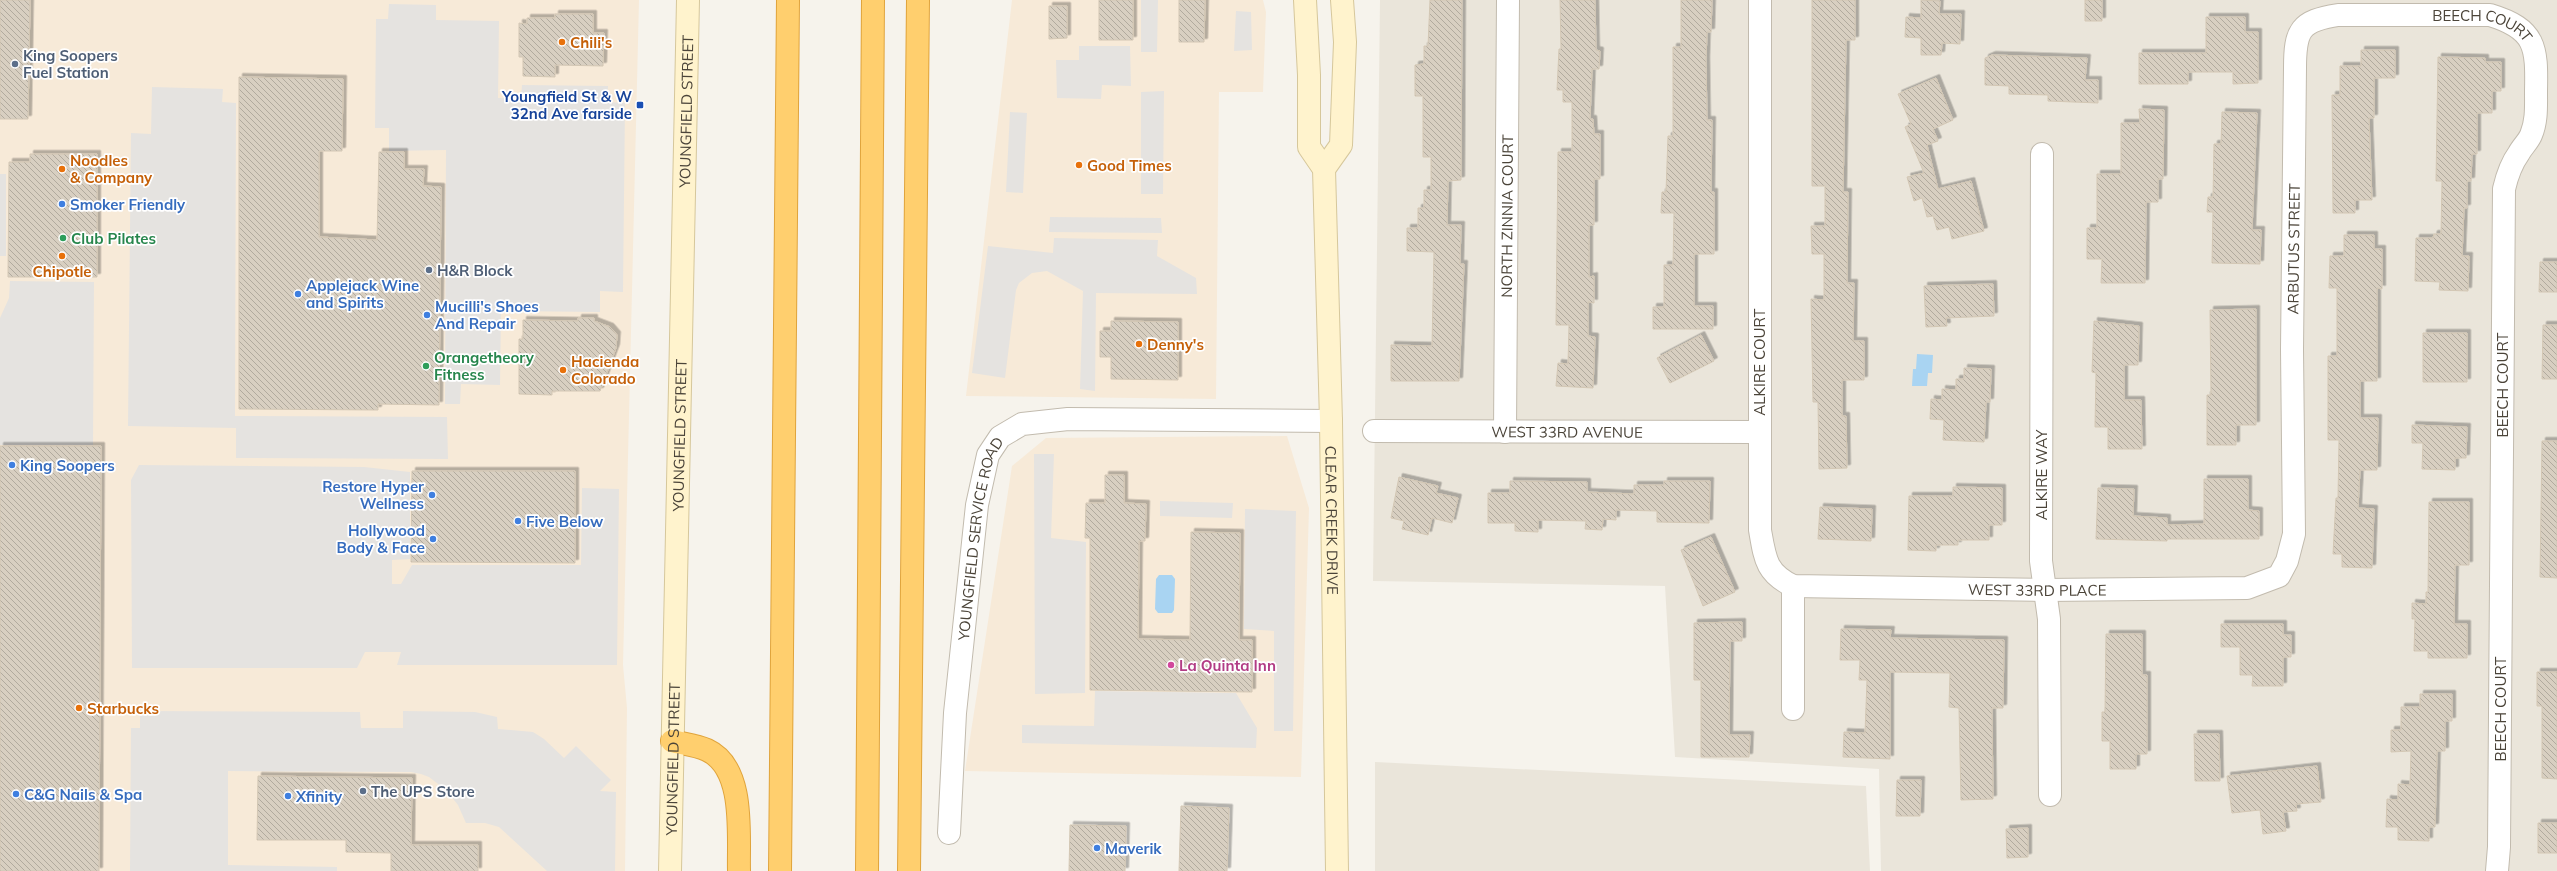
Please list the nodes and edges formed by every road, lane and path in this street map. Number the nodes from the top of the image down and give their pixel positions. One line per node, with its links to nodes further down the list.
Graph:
1 (688, 0): 21 (main road, YOUNGFIELD STREET)
2 (788, 0): 26 (highway)
3 (873, 0): 27 (highway)
4 (918, 0): 28 (highway)
5 (1305, 0): 12 (main road)
6 (1342, 0): 12 (main road)
7 (1508, 0): 15 (street, NORTH ZINNIA COURT)
8 (1760, 0): 16 (street, ALKIRE COURT)
9 (2407, 8): 10 (street, BEECH COURT); 17 (street, ARBUTUS STREET)
10 (2445, 8): 30 (street, BEECH COURT)
11 (2042, 154): 19 (street, ALKIRE WAY)
12 (1324, 168): 13 (main road, CLEAR CREEK DRIVE)
13 (1332, 421): 23 (street, YOUNGFIELD SERVICE ROAD); 29 (main road, CLEAR CREEK DRIVE)
14 (1374, 431): 15 (street, WEST 33RD AVENUE)
15 (1505, 432): 16 (street, WEST 33RD AVENUE)
16 (1759, 432): 18 (street, ALKIRE COURT)
17 (2279, 576): 19 (street, WEST 33RD PLACE)
18 (1794, 586): 19 (street, WEST 33RD PLACE); 20 (street)
19 (2045, 590): 22 (street, ALKIRE WAY)
20 (1793, 709)
21 (672, 741): 24 (main road, YOUNGFIELD STREET); 25 (highway)
22 (2050, 796)
23 (949, 833)
24 (670, 871)
25 (739, 871)
26 (780, 871)
27 (867, 871)
28 (909, 871)
29 (1337, 871)
30 (2497, 871)

